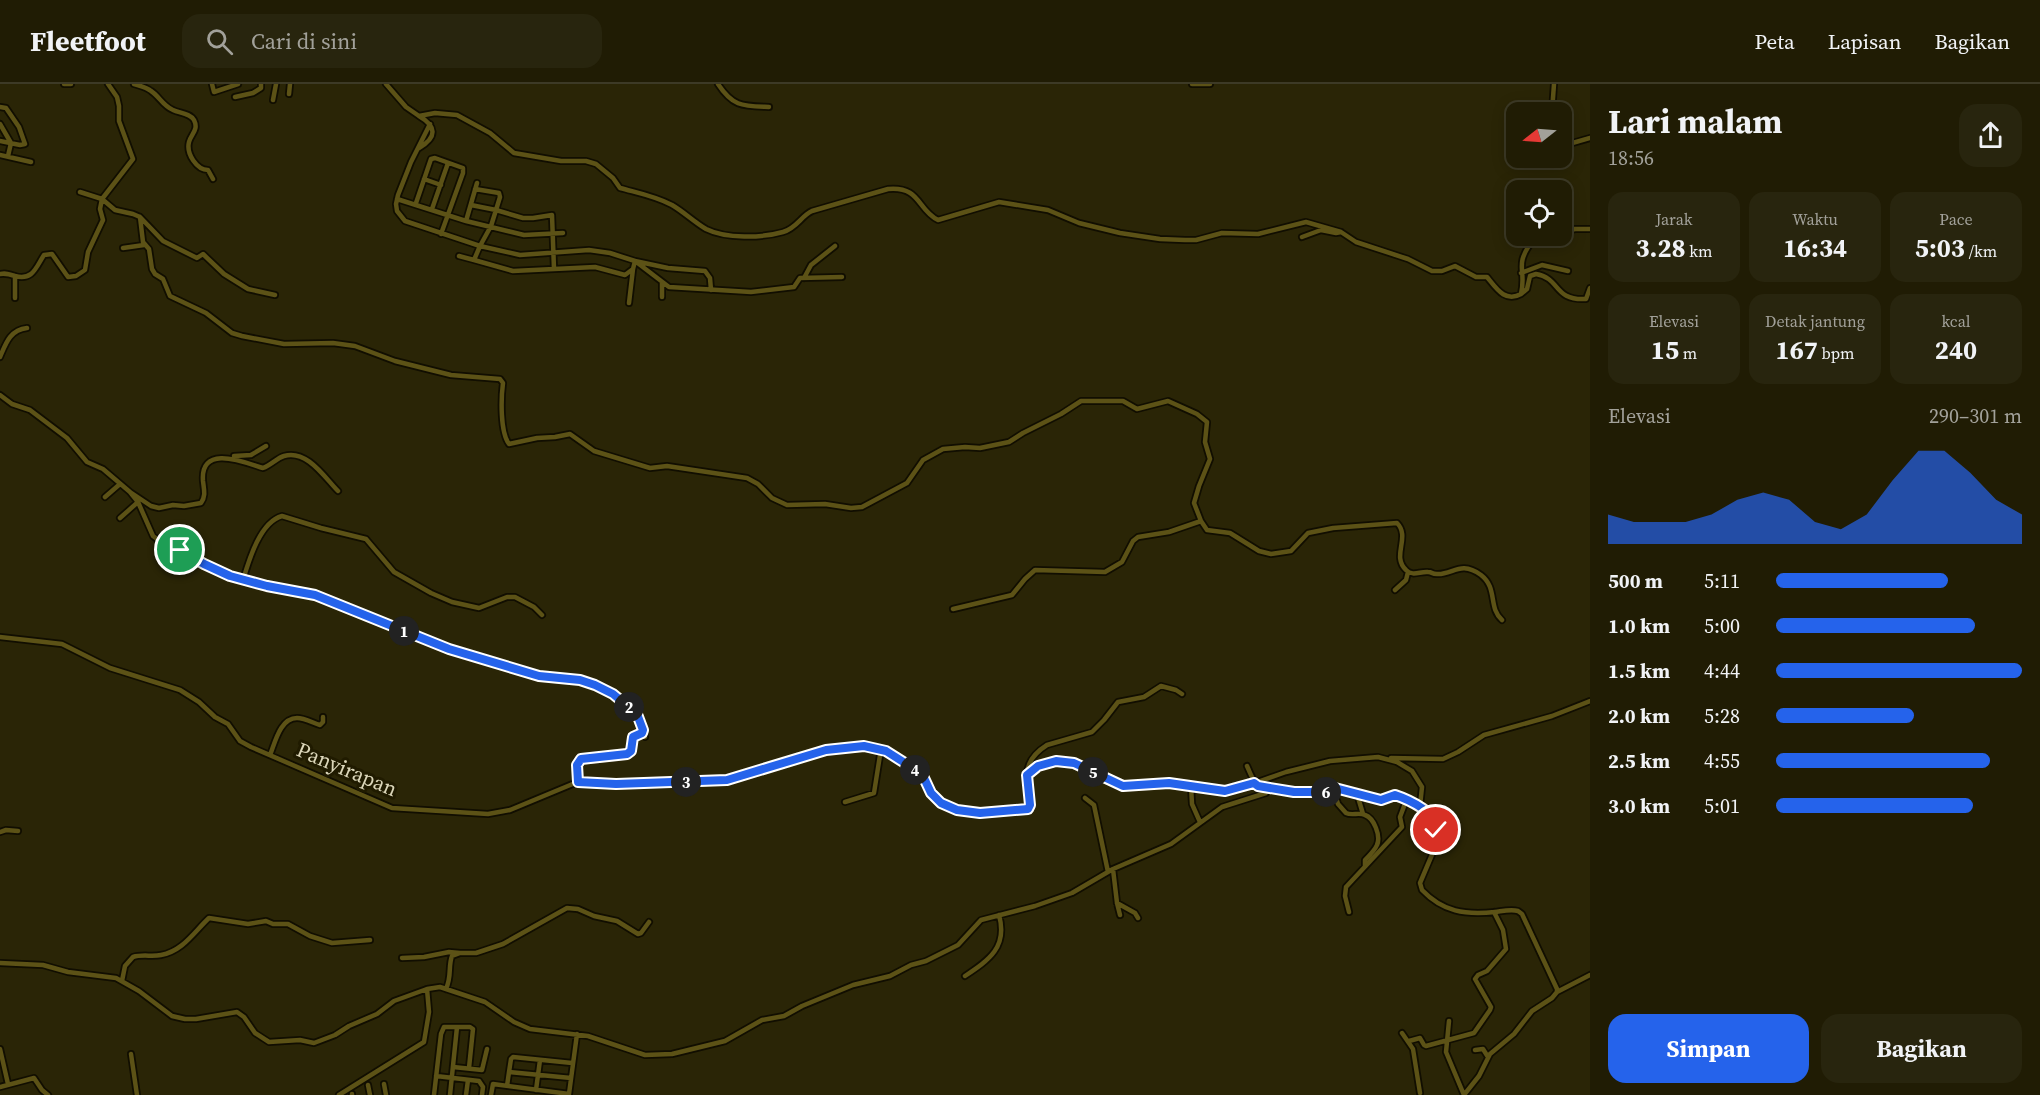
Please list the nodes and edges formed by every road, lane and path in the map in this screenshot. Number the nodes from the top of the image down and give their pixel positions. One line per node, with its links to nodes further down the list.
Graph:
1 (63, 84): 2 (street)
2 (71, 84)
3 (108, 84): 35 (street)
4 (134, 84): 31 (street)
5 (212, 84): 6 (street)
6 (238, 84)
7 (261, 84): 16 (street)
8 (276, 84): 17 (street)
9 (290, 84): 15 (street)
10 (386, 84): 21 (street)
11 (718, 84): 20 (street)
12 (1192, 84): 13 (street)
13 (1210, 84)
14 (1554, 84): 18 (street)
15 (290, 94)
16 (235, 97)
17 (273, 100)
18 (1553, 102)
19 (0, 107): 25 (street)
20 (769, 107)
21 (418, 116): 36 (street); 47 (street)
22 (1, 126): 25 (street)
23 (1590, 138): 26 (street)
24 (0, 141): 25 (street)
25 (11, 143): 28 (street)
26 (1572, 143)
27 (0, 155): 28 (street)
28 (8, 156): 29 (street)
29 (31, 162)
30 (448, 163): 32 (street); 33 (street); 41 (street)
31 (213, 179)
32 (424, 179): 33 (street); 37 (street)
33 (441, 185): 39 (street)
34 (80, 192): 35 (street)
35 (102, 199): 42 (street); 67 (street)
36 (397, 199): 37 (street); 49 (street)
37 (416, 204): 39 (street)
38 (471, 205): 40 (street); 40 (street); 43 (street)
39 (432, 209): 41 (street)
40 (496, 210): 44 (street); 50 (street)
41 (448, 215): 43 (street); 49 (street)
42 (140, 217): 52 (street); 75 (street)
43 (466, 220): 44 (street)
44 (491, 226): 50 (street); 53 (street)
45 (1590, 229): 46 (street)
46 (1572, 230)
47 (1341, 232): 51 (street); 74 (street)
48 (563, 233): 50 (street)
49 (441, 234): 53 (street)
50 (553, 235): 57 (street)
51 (1302, 237)
52 (144, 245): 56 (street); 90 (street)
53 (480, 246): 57 (street); 59 (street)
54 (835, 246): 70 (street)
55 (1529, 246): 65 (street)
56 (123, 248)
57 (554, 252): 60 (street); 62 (street)
58 (459, 256): 59 (street)
59 (474, 260): 62 (street)
60 (635, 261): 61 (street); 63 (street); 69 (street)
61 (668, 268): 69 (street); 73 (street)
62 (554, 269): 63 (street)
63 (633, 269): 78 (street)
64 (1568, 271): 65 (street)
65 (1521, 273): 74 (street)
66 (0, 274): 67 (street)
67 (15, 276): 77 (street)
68 (842, 277): 70 (street)
69 (657, 278): 71 (street)
70 (804, 278): 73 (street)
71 (662, 283): 73 (street); 76 (street)
72 (1590, 288): 74 (street)
73 (711, 290)
74 (1521, 294)
75 (275, 295)
76 (662, 297)
77 (15, 298)
78 (629, 303)
79 (27, 328): 80 (street)
80 (0, 357)
81 (0, 395): 84 (street)
82 (266, 446): 83 (street)
83 (228, 457): 85 (street); 86 (street)
84 (120, 484): 86 (street); 87 (street)
85 (338, 491)
86 (130, 492): 88 (street)
87 (105, 497)
88 (138, 501): 89 (street); 92 (street)
89 (120, 518)
90 (1201, 521): 91 (street); 94 (street)
91 (1408, 572): 93 (street); 96 (street)
92 (243, 580): 95 (street); 101 (street)
93 (1395, 590)
94 (953, 609)
95 (542, 615)
96 (1502, 620)
97 (0, 637): 104 (street, Panyirapan)
98 (1182, 694): 107 (street)
99 (1590, 701): 105 (street)
100 (323, 717): 104 (street)
101 (643, 730): 102 (street); 108 (street)
102 (645, 737)
103 (881, 748): 107 (street); 108 (street, Panyirapan); 116 (street)
104 (270, 755): 108 (street, Panyirapan)
105 (1389, 759): 109 (street); 117 (street)
106 (1247, 766): 109 (street)
107 (1027, 775): 110 (street)
108 (578, 782)
109 (1254, 783): 110 (street); 111 (street)
110 (1191, 786): 119 (street)
111 (1268, 788): 112 (street); 119 (street)
112 (1333, 792): 113 (street); 118 (street)
113 (1357, 794): 115 (street); 118 (street)
114 (1085, 798): 123 (street)
115 (1406, 801): 117 (street); 122 (street)
116 (845, 802)
117 (1420, 806): 126 (street)
118 (1363, 814): 122 (street)
119 (1200, 822): 123 (street)
120 (18, 831): 121 (street)
121 (0, 832)
122 (1365, 866): 125 (street)
123 (1110, 870): 124 (street); 127 (street)
124 (1117, 903): 128 (street); 129 (street)
125 (1349, 912)
126 (1494, 912): 140 (street); 145 (street)
127 (999, 915): 136 (street); 144 (street)
128 (1120, 915)
129 (1138, 918)
130 (650, 922): 132 (street)
131 (370, 939): 137 (street)
132 (460, 954): 133 (street); 139 (street)
133 (402, 958)
134 (0, 963): 137 (street)
135 (1590, 975): 140 (street)
136 (965, 976)
137 (122, 981): 138 (street)
138 (427, 989): 139 (street); 172 (street)
139 (446, 989): 144 (street)
140 (1557, 992): 151 (street)
141 (1449, 1021): 145 (street)
142 (457, 1027): 154 (street); 155 (street); 158 (street)
143 (1402, 1033): 146 (street)
144 (577, 1034): 153 (street)
145 (1447, 1040): 146 (street); 180 (street)
146 (1409, 1041): 168 (street)
147 (0, 1049): 162 (street)
148 (487, 1049): 155 (street)
149 (1475, 1050): 151 (street)
150 (131, 1054): 171 (street)
151 (1488, 1057): 180 (street)
152 (540, 1060): 153 (street); 156 (street); 157 (street)
153 (572, 1063): 160 (street)
154 (453, 1067): 155 (street); 159 (street)
155 (469, 1068)
156 (509, 1072): 157 (street); 165 (street)
157 (537, 1075): 160 (street); 167 (street)
158 (436, 1076): 159 (street); 175 (street)
159 (452, 1078): 161 (street); 176 (street)
160 (571, 1078): 169 (street)
161 (468, 1080): 177 (street); 178 (street)
162 (8, 1084): 166 (street); 170 (street)
163 (384, 1084): 174 (street)
164 (368, 1085): 173 (street)
165 (507, 1086): 167 (street); 179 (street)
166 (0, 1087)
167 (536, 1090): 169 (street)
168 (1420, 1093)
169 (569, 1094)
170 (48, 1095)
171 (138, 1095)
172 (339, 1095)
173 (370, 1095)
174 (386, 1095)
175 (434, 1095)
176 (450, 1095)
177 (466, 1095)
178 (482, 1095)
179 (491, 1095)
180 (1464, 1095)

